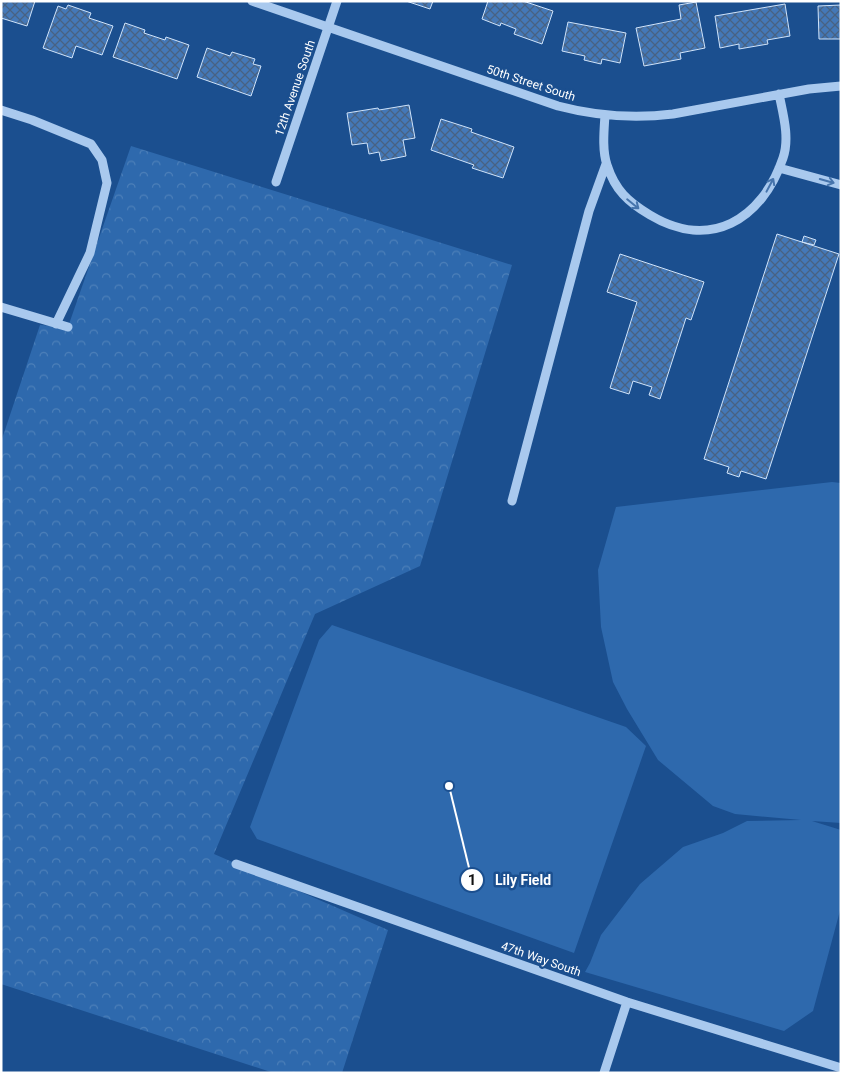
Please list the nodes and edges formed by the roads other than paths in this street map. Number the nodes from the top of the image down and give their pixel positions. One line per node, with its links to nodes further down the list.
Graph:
1 (252, 1): 3 (street, 50th Street South)
2 (337, 1): 3 (street, 12th Avenue South)
3 (328, 27): 7 (street, 50th Street South); 10 (street, 12th Avenue South)
4 (841, 86): 5 (street, 50th Street South)
5 (779, 94): 7 (street, 50th Street South); 9 (street)
6 (1, 110): 13 (street)
7 (605, 116): 8 (street)
8 (606, 164): 9 (street, one-way to 9); 15 (street)
9 (779, 168): 11 (street, one-way to 11)
10 (276, 182)
11 (841, 185)
12 (1, 307): 13 (street)
13 (56, 324): 14 (street)
14 (68, 327)
15 (512, 501)
16 (236, 864): 17 (street, 47th Way South)
17 (627, 1002): 18 (street, 47th Way South); 19 (street)
18 (841, 1068)
19 (604, 1073)

